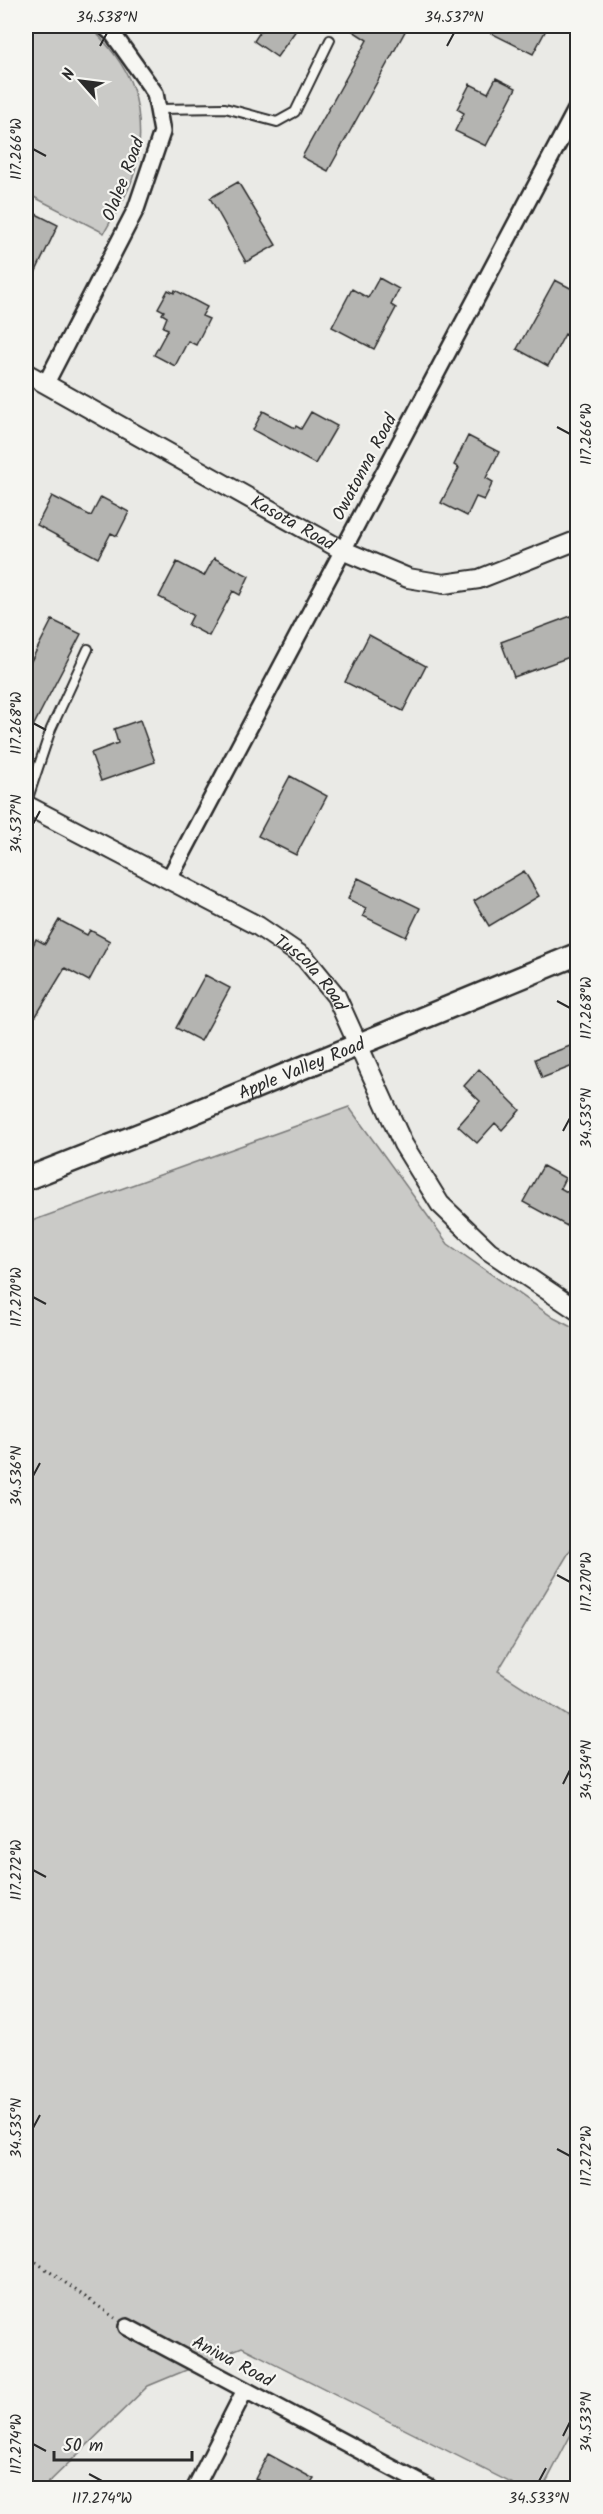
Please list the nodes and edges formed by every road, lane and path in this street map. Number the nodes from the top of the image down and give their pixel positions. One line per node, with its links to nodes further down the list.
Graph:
1 (104, 26): 4 (street, Olalee Road)
2 (330, 40): 4 (lane)
3 (578, 106): 8 (street, Owatonna Road)
4 (158, 109): 6 (street, Olalee Road)
5 (26, 373): 6 (street, Kasota Road)
6 (46, 383): 8 (street, Kasota Road)
7 (578, 540): 8 (street, Kasota Road)
8 (342, 550): 11 (street, Owatonna Road)
9 (88, 649): 10 (lane)
10 (26, 804): 11 (street, Tuscola Road)
11 (169, 879): 13 (street, Tuscola Road)
12 (578, 954): 13 (main road, Apple Valley Road)
13 (358, 1043): 14 (main road, Apple Valley Road); 17 (street, Tuscola Road)
14 (26, 1179)
15 (26, 1190): 16 (path)
16 (26, 1216)
17 (578, 1311)
18 (26, 2255): 19 (path)
19 (127, 2327): 20 (street, Aniwa Road)
20 (245, 2390): 21 (street); 22 (street, Aniwa Road)
21 (195, 2488)
22 (430, 2488)

